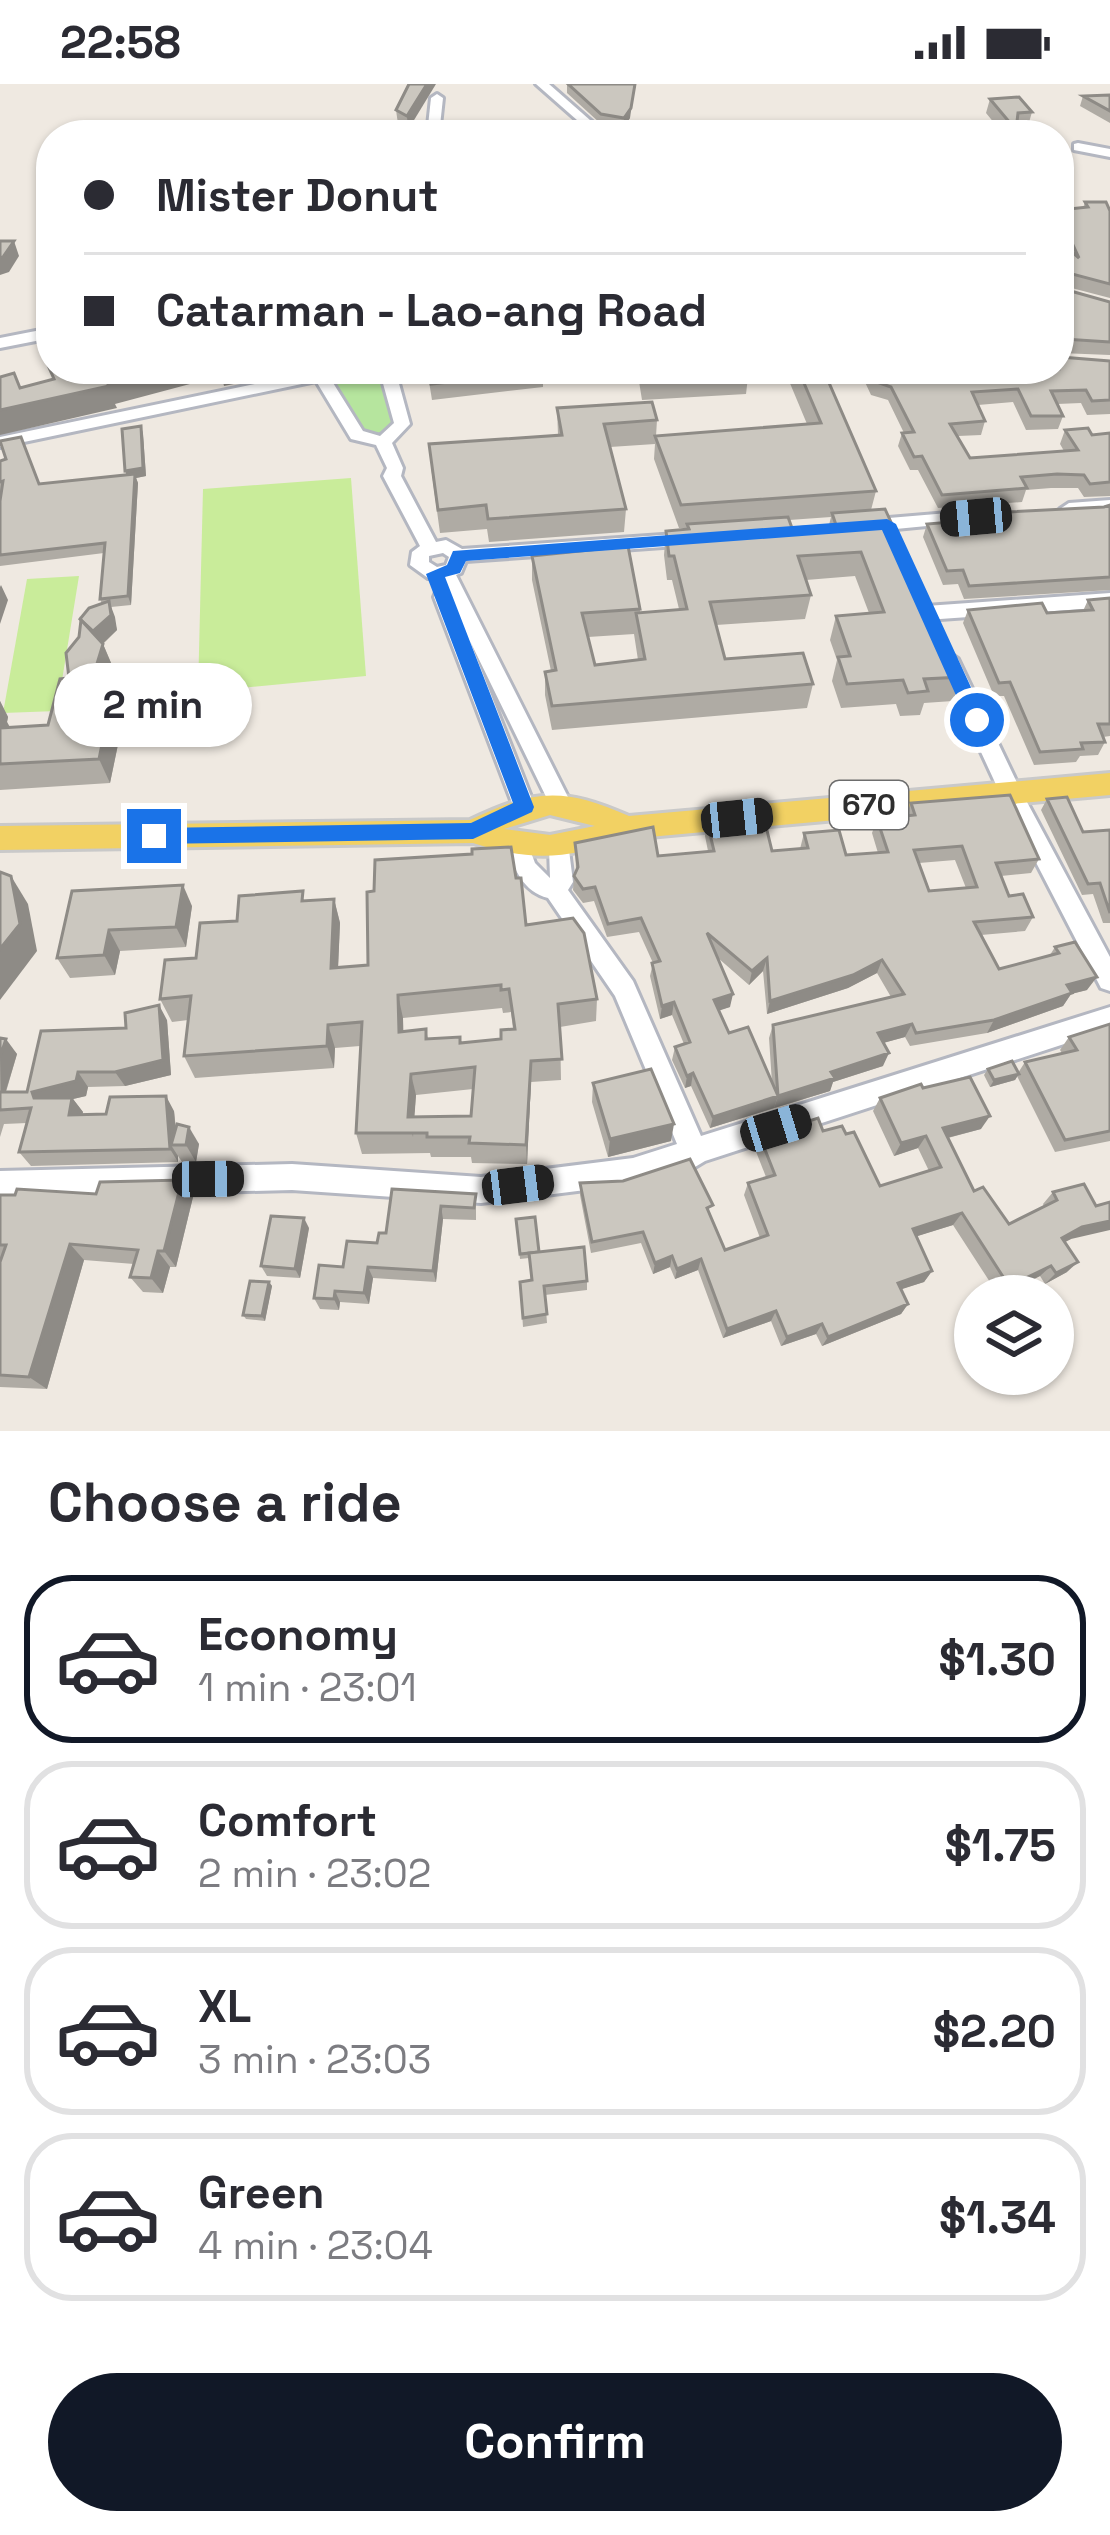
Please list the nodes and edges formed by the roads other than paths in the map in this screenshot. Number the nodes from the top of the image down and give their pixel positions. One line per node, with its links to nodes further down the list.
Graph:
1 (542, 84): 4 (street)
2 (437, 98): 3 (street)
3 (435, 120)
4 (584, 120)
5 (1078, 147): 6 (street)
6 (1110, 153)
7 (36, 336): 8 (street)
8 (0, 343)
9 (277, 384): 12 (street)
10 (326, 384): 13 (street)
11 (391, 384): 13 (street)
12 (0, 442)
13 (383, 442): 21 (street)
14 (876, 497): 19 (street)
15 (1110, 506): 16 (street)
16 (1043, 512)
17 (999, 515): 19 (street)
18 (840, 528): 19 (street)
19 (891, 533)
20 (721, 536): 22 (street)
21 (432, 546): 22 (street); 22 (street)
22 (446, 567): 24 (street)
23 (1110, 600): 26 (street)
24 (468, 637): 27 (street); 28 (street)
25 (1110, 784): 26 (main road, 670)
26 (1010, 791): 29 (main road, 670); 35 (street)
27 (560, 803): 28 (main road, 670); 29 (main road, 670)
28 (524, 807): 30 (main road, 670)
29 (628, 828): 33 (main road, 670)
30 (473, 831): 31 (main road, 670); 32 (main road, 670)
31 (0, 838)
32 (519, 848): 33 (main road, 670); 34 (street)
33 (560, 848): 34 (street)
34 (554, 888): 37 (street)
35 (1110, 980)
36 (1110, 1018): 37 (street)
37 (695, 1154): 38 (street)
38 (0, 1184)

